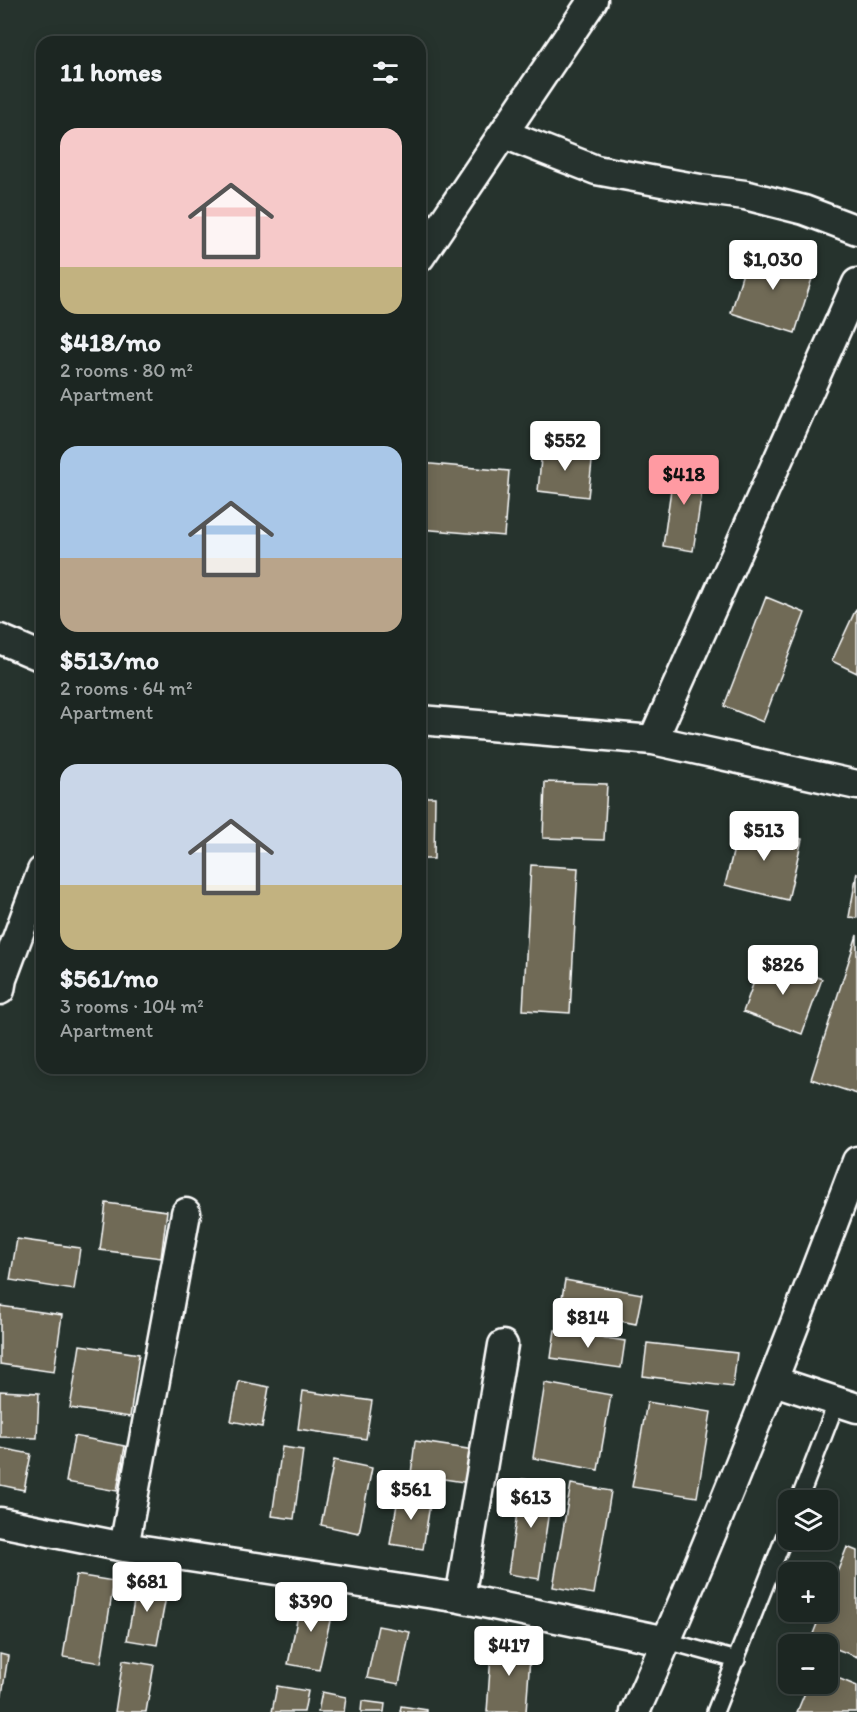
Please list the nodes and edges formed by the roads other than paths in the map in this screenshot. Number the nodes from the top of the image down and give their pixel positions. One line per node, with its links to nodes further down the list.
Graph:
1 (593, 0): 2 (street)
2 (504, 134): 3 (street); 4 (street)
3 (857, 230)
4 (426, 248)
5 (857, 283): 9 (street)
6 (0, 639): 7 (street)
7 (36, 654)
8 (426, 721): 9 (street)
9 (653, 740): 10 (street)
10 (857, 785)
11 (36, 887): 12 (street)
12 (1, 982)
13 (857, 1161): 16 (street)
14 (186, 1213): 20 (street)
15 (503, 1344): 22 (street)
16 (774, 1381): 17 (street); 23 (street)
17 (847, 1404): 18 (lane)
18 (803, 1490)
19 (0, 1522): 20 (street)
20 (124, 1547): 22 (street)
21 (779, 1550): 24 (lane)
22 (460, 1598): 23 (street)
23 (667, 1641): 24 (lane); 26 (street)
24 (736, 1660): 25 (lane)
25 (720, 1708)
26 (635, 1712)

